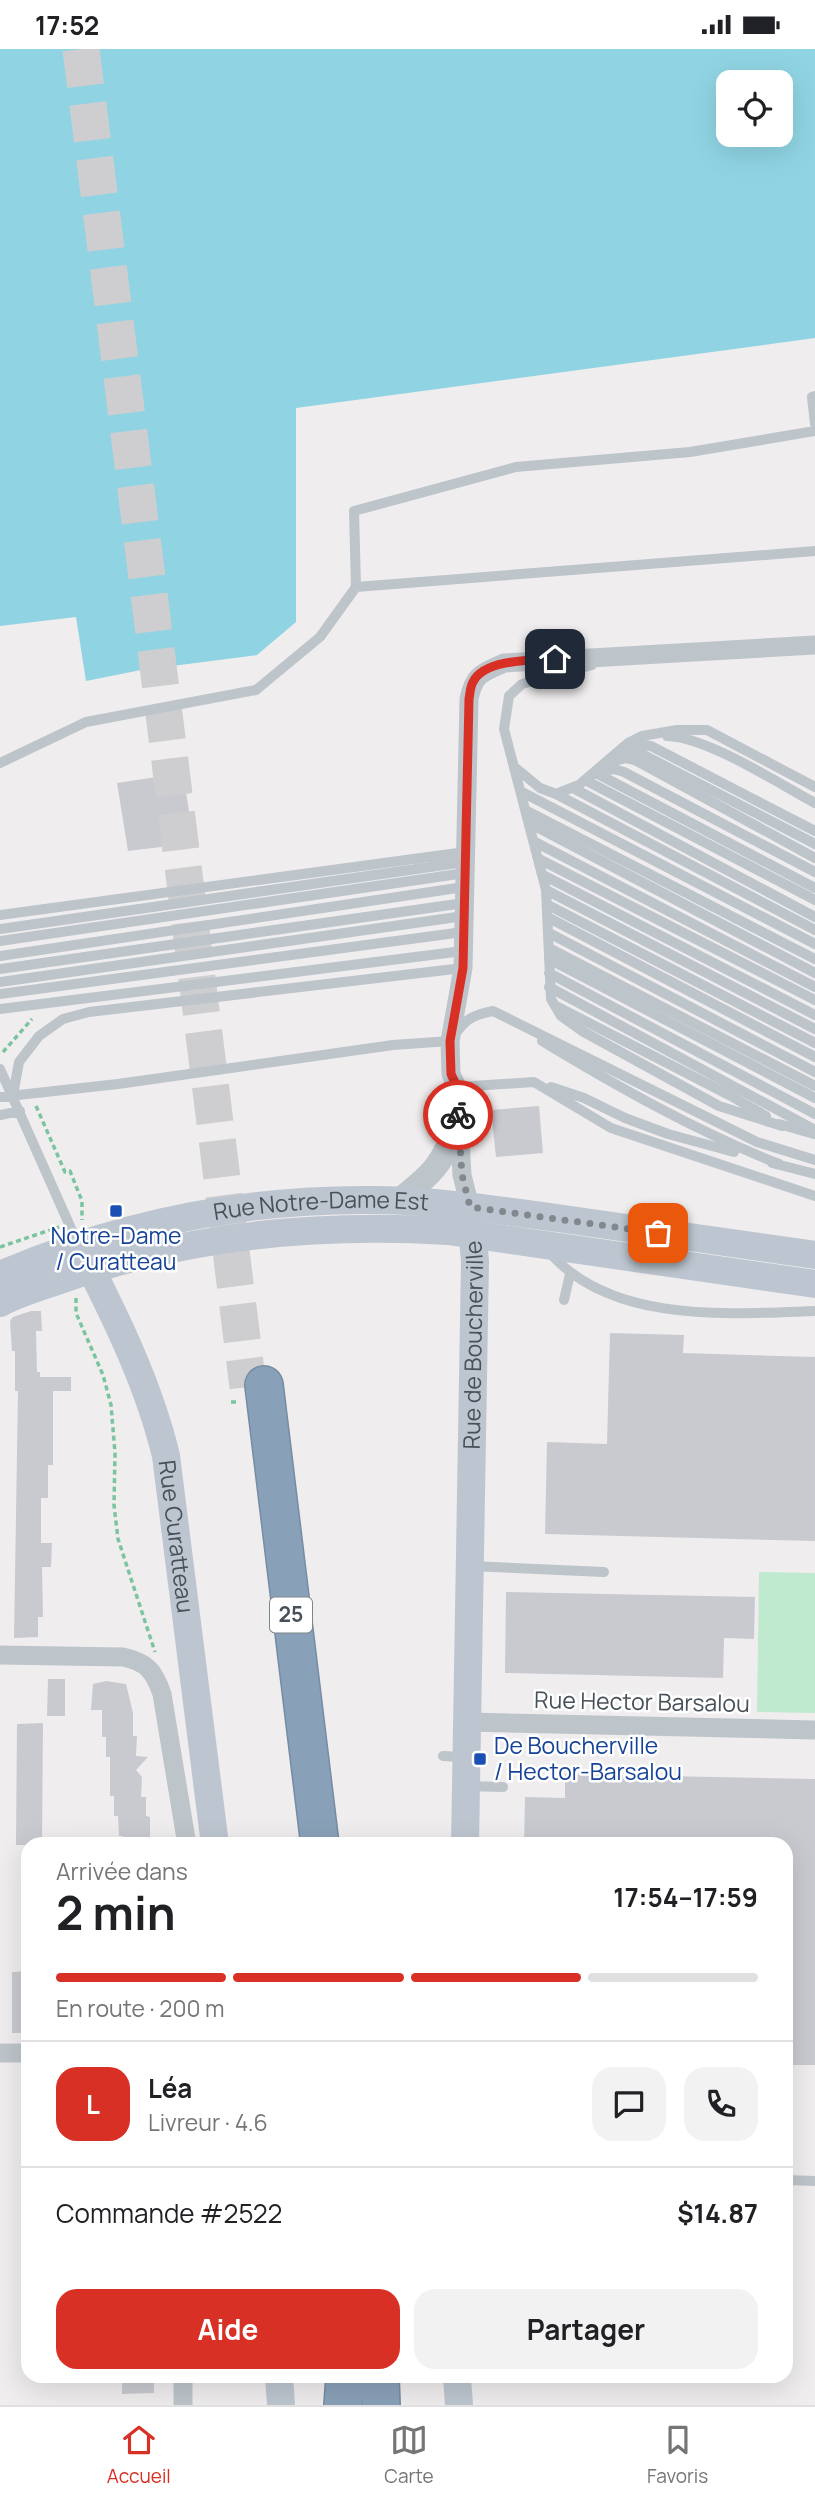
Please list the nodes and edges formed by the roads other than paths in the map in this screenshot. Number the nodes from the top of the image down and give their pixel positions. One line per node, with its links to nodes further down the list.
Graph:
1 (815, 396): 2 (lane)
2 (815, 423)
3 (815, 431): 5 (lane)
4 (815, 551): 5 (lane)
5 (356, 587): 11 (lane)
6 (815, 645): 7 (street)
7 (626, 655): 13 (lane); 32 (street, Rue de Boucherville)
8 (642, 736): 9 (lane); 15 (lane); 19 (lane)
9 (628, 743): 10 (lane); 22 (lane)
10 (614, 754): 12 (lane); 24 (lane)
11 (0, 764)
12 (598, 768): 14 (lane); 25 (lane); 27 (lane); 29 (lane)
13 (516, 769): 17 (lane); 18 (lane)
14 (585, 780): 16 (lane); 31 (lane)
15 (815, 787)
16 (573, 788): 18 (lane); 35 (lane)
17 (522, 792): 20 (lane); 41 (lane)
18 (556, 794): 38 (lane)
19 (815, 803)
20 (527, 811): 21 (lane); 44 (lane)
21 (531, 824): 23 (lane); 47 (lane)
22 (815, 831)
23 (535, 842): 26 (lane); 50 (lane)
24 (815, 844)
25 (815, 858)
26 (539, 859): 28 (lane); 52 (lane)
27 (815, 872)
28 (543, 875): 30 (lane); 55 (lane)
29 (815, 888)
30 (546, 890): 33 (lane); 56 (lane)
31 (815, 900)
32 (464, 905): 34 (lane); 37 (lane); 40 (lane); 43 (lane); 45 (lane); 48 (lane); 51 (lane); 53 (lane); 57 (street, Rue de Boucherville); 65 (lane)
33 (548, 905): 36 (lane); 58 (lane)
34 (0, 915)
35 (815, 917)
36 (549, 918): 39 (lane); 59 (lane)
37 (0, 929)
38 (815, 930)
39 (549, 933): 42 (lane); 61 (lane)
40 (0, 941)
41 (815, 944)
42 (549, 954): 46 (lane); 63 (lane); 67 (lane)
43 (0, 956)
44 (815, 959)
45 (0, 969)
46 (549, 972): 49 (lane); 69 (lane)
47 (815, 973)
48 (0, 982)
49 (549, 987): 72 (lane); 72 (lane)
50 (815, 987)
51 (0, 994)
52 (815, 1000)
53 (0, 1009)
54 (493, 1011): 57 (lane); 73 (lane); 74 (lane)
55 (815, 1015)
56 (815, 1029)
57 (450, 1041): 64 (street, Rue de Boucherville); 65 (lane)
58 (815, 1043)
59 (815, 1057)
60 (0, 1069): 65 (lane)
61 (815, 1072)
62 (534, 1082): 64 (lane); 74 (lane); 76 (lane)
63 (815, 1086)
64 (457, 1087): 71 (street, Rue de Boucherville)
65 (13, 1095): 66 (lane); 68 (lane)
66 (0, 1097)
67 (815, 1098)
68 (20, 1111): 70 (lane); 81 (lane)
69 (815, 1114)
70 (0, 1115)
71 (459, 1122): 77 (street); 78 (street, Rue de Boucherville)
72 (815, 1132)
73 (815, 1160)
74 (779, 1164): 75 (lane)
75 (815, 1174)
76 (815, 1196)
77 (398, 1201): 78 (main road, Rue Notre-Dame Est); 81 (main road, Rue Notre-Dame Est)
78 (472, 1221): 79 (main road, Rue Notre-Dame Est); 80 (main road, Rue Notre-Dame Est); 81 (main road, Rue Notre-Dame Est); 87 (main road, Rue de Boucherville)
79 (542, 1245): 82 (lane); 83 (main road, Rue Notre-Dame Est)
80 (815, 1255)
81 (82, 1258): 84 (main road, Rue Notre-Dame Est); 95 (main road, Rue Curatteau)
82 (570, 1274): 85 (lane); 86 (lane)
83 (815, 1284)
84 (1, 1295)
85 (564, 1300)
86 (815, 1311)
87 (470, 1566): 88 (lane); 90 (main road, Rue de Boucherville)
88 (604, 1572)
89 (0, 1655): 94 (street)
90 (468, 1722): 91 (street, Rue Hector Barsalou); 92 (main road, Rue de Boucherville)
91 (815, 1730)
92 (466, 1786): 93 (lane); 98 (main road, Rue de Boucherville)
93 (503, 1787)
94 (186, 1837)
95 (214, 1837)
96 (304, 1837): 97 (highway, 25)
97 (319, 1837)
98 (465, 1837)
99 (0, 2053): 100 (street)
100 (21, 2053)
101 (793, 2180): 102 (lane)
102 (815, 2181)
103 (183, 2383): 110 (street)
104 (279, 2383): 111 (main road)
105 (344, 2383): 112 (highway)
106 (357, 2383): 113 (highway)
107 (380, 2383): 114 (highway)
108 (405, 2383): 115 (highway)
109 (457, 2383): 116 (main road)
110 (183, 2405)
111 (281, 2405)
112 (342, 2405)
113 (358, 2405)
114 (382, 2405)
115 (404, 2405)
116 (459, 2405)

